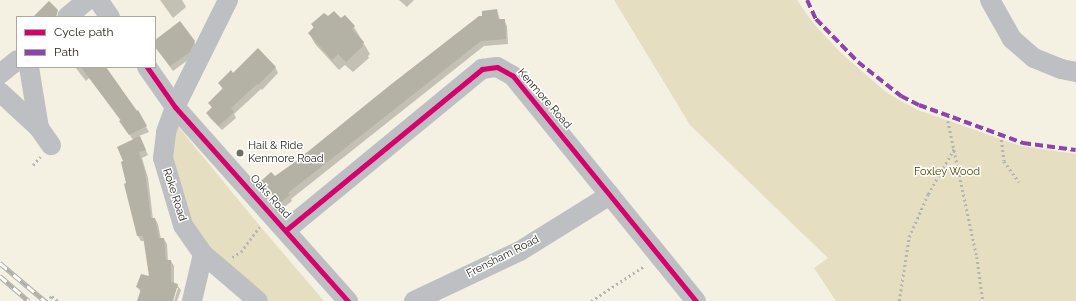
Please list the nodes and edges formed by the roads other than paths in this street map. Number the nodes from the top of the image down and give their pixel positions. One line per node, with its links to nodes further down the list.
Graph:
1 (87, 0): 5 (street)
2 (98, 0): 6 (street)
3 (228, 0): 13 (street, Roke Road)
4 (990, 0): 10 (street)
5 (68, 16)
6 (109, 16)
7 (16, 61): 11 (street)
8 (29, 68): 14 (street)
9 (148, 68): 13 (street, Oaks Road)
10 (1076, 72)
11 (0, 74)
12 (0, 92): 14 (street)
13 (175, 107): 17 (street, Oaks Road); 18 (street, Roke Road)
14 (39, 128): 15 (street)
15 (51, 145)
16 (610, 195): 17 (street, Kenmore Road); 22 (street, Frensham Road); 23 (street, Kenmore Road)
17 (286, 230): 21 (street, Oaks Road)
18 (202, 254): 19 (street); 20 (street, Roke Road)
19 (192, 301)
20 (258, 301)
21 (348, 301)
22 (414, 301)
23 (696, 301)

